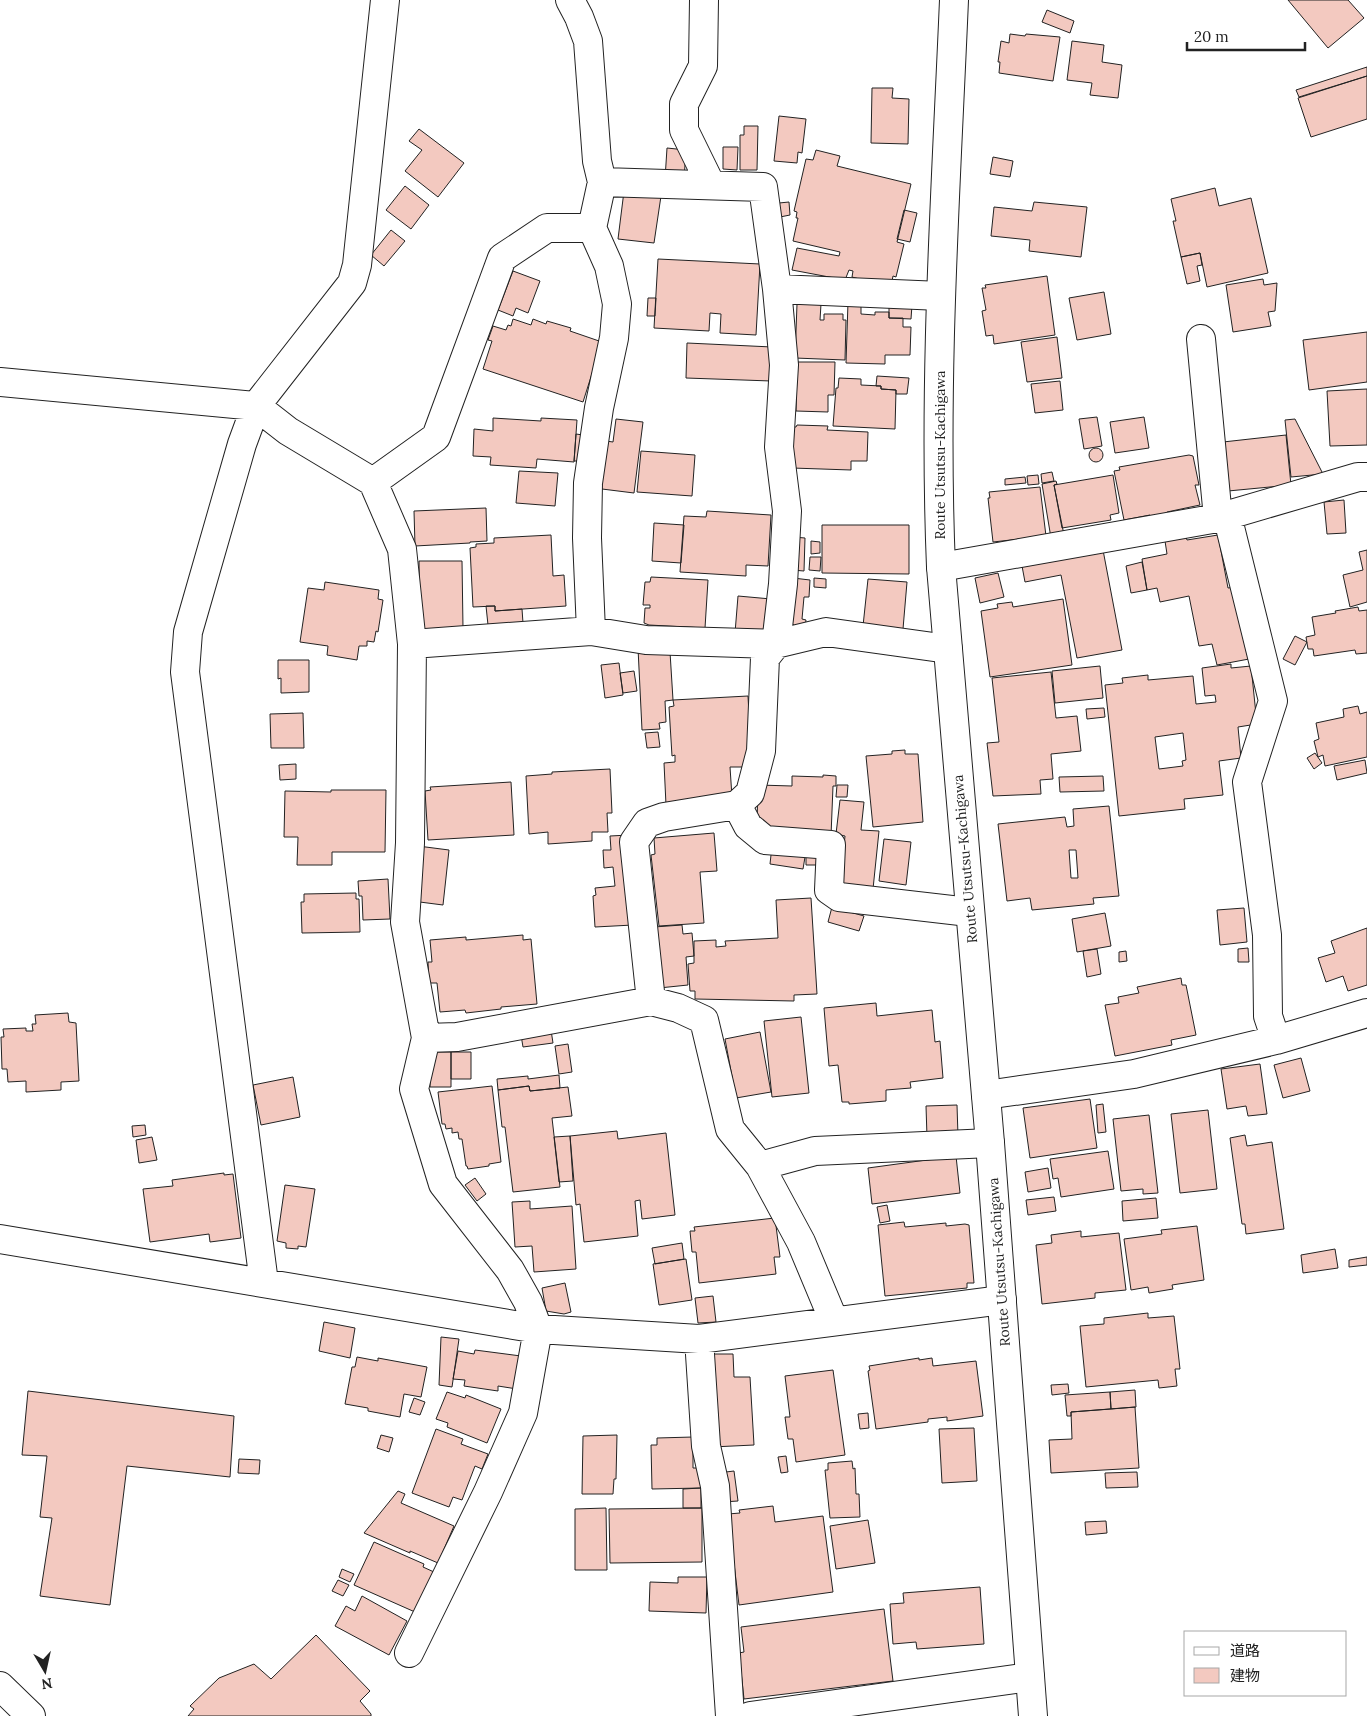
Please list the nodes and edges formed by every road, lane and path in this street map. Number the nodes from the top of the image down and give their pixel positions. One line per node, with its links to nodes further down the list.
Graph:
1 (385, 0): 12 (street)
2 (570, 0): 5 (street)
3 (704, 0): 6 (street)
4 (954, 0): 9 (street, Route Utsutsu-Kachigawa)
5 (602, 182): 6 (street); 7 (street)
6 (712, 185): 8 (street)
7 (592, 228): 14 (street); 17 (street)
8 (777, 288): 9 (street); 19 (street)
9 (941, 296): 16 (street, Route Utsutsu-Kachigawa)
10 (1201, 339): 15 (street)
11 (0, 382): 12 (street)
12 (256, 406): 14 (street); 31 (street)
13 (1367, 476): 15 (street)
14 (373, 482): 18 (street)
15 (1223, 517): 16 (street); 26 (street)
16 (941, 567): 20 (street, Route Utsutsu-Kachigawa)
17 (591, 630): 18 (street); 19 (street)
18 (412, 644): 25 (street)
19 (776, 644): 20 (street); 21 (street)
20 (948, 649): 22 (street, Route Utsutsu-Kachigawa)
21 (737, 804): 22 (street); 23 (street)
22 (969, 912): 27 (street, Route Utsutsu-Kachigawa)
23 (651, 1001): 25 (street); 29 (street)
24 (1367, 1013): 26 (street)
25 (426, 1038): 34 (street)
26 (1276, 1040): 27 (street)
27 (986, 1095): 28 (street, Route Utsutsu-Kachigawa)
28 (990, 1143): 29 (street); 32 (street, Route Utsutsu-Kachigawa)
29 (760, 1166): 33 (street)
30 (0, 1239): 31 (street)
31 (264, 1283): 34 (street)
32 (1002, 1300): 33 (street); 37 (street, Route Utsutsu-Kachigawa)
33 (834, 1321): 35 (street)
34 (538, 1328): 35 (street); 36 (street)
35 (699, 1339): 40 (street)
36 (409, 1653)
37 (1030, 1677): 41 (street); 42 (street, Route Utsutsu-Kachigawa)
38 (0, 1686): 39 (street)
39 (31, 1716)
40 (730, 1716)
41 (750, 1716)
42 (1033, 1716)

